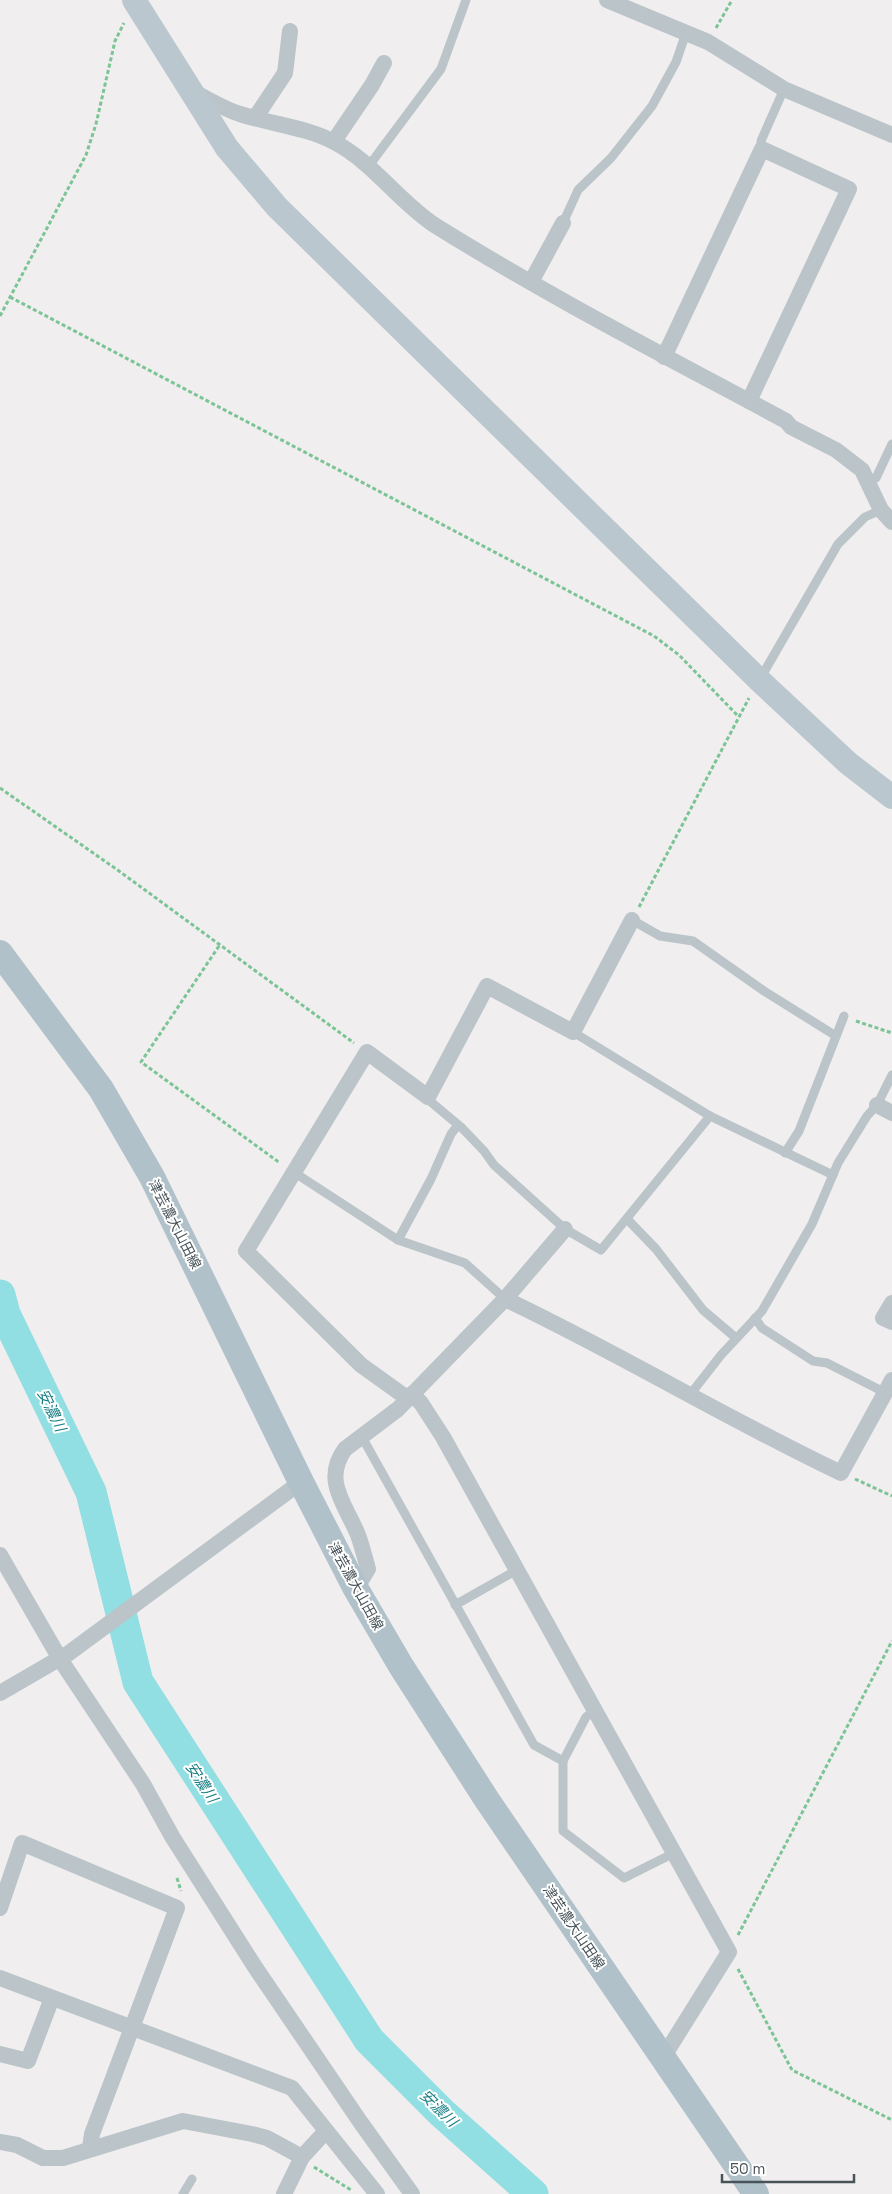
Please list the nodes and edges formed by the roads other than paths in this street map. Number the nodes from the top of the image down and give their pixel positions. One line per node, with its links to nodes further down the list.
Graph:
1 (466, 0): 13 (lane)
2 (607, 0): 5 (street)
3 (137, 5): 7 (street)
4 (290, 31): 9 (street)
5 (686, 33): 8 (street); 14 (lane)
6 (384, 64): 11 (street)
7 (188, 89): 9 (street); 21 (street)
8 (784, 89): 10 (street); 12 (lane)
9 (255, 118): 11 (street)
10 (892, 135)
11 (334, 141): 13 (street)
12 (762, 149): 16 (street); 17 (street)
13 (368, 167): 15 (street)
14 (563, 223): 15 (street)
15 (531, 282): 16 (street)
16 (664, 357): 17 (street)
17 (749, 401): 19 (street)
18 (892, 444): 19 (lane)
19 (868, 482): 20 (street)
20 (887, 516): 21 (lane)
21 (759, 680): 22 (street)
22 (892, 797)
23 (632, 920): 26 (street); 27 (lane)
24 (0, 953): 49 (main road, 津芸濃大山田線)
25 (844, 1016): 27 (lane)
26 (573, 1032): 29 (street); 32 (lane)
27 (836, 1036): 34 (lane)
28 (892, 1075): 30 (lane)
29 (428, 1097): 33 (lane); 35 (street)
30 (877, 1105): 31 (street); 36 (lane)
31 (892, 1113)
32 (710, 1116): 34 (lane); 37 (lane)
33 (458, 1125): 38 (lane); 39 (lane)
34 (785, 1153): 36 (lane)
35 (295, 1174): 39 (lane); 46 (street)
36 (833, 1175): 42 (lane)
37 (626, 1219): 38 (lane); 44 (lane)
38 (565, 1230): 40 (street)
39 (398, 1240): 40 (lane)
40 (505, 1299): 46 (street); 47 (street)
41 (892, 1303): 43 (street)
42 (755, 1318): 44 (lane); 45 (lane)
43 (892, 1322)
44 (736, 1338): 47 (lane)
45 (888, 1387): 47 (street)
46 (409, 1396): 48 (street); 51 (street)
47 (689, 1396)
48 (362, 1437): 52 (street); 53 (lane)
49 (295, 1487): 52 (main road, 津芸濃大山田線); 54 (street)
50 (0, 1555): 54 (street)
51 (517, 1570): 53 (lane); 56 (street)
52 (356, 1589): 64 (main road, 津芸濃大山田線)
53 (455, 1604): 57 (lane)
54 (65, 1656): 55 (street); 73 (street)
55 (0, 1693)
56 (595, 1710): 57 (lane); 58 (street)
57 (563, 1761): 58 (lane)
58 (674, 1853): 64 (street)
59 (1, 1904): 62 (street)
60 (0, 1978): 61 (street)
61 (52, 1998): 62 (street); 63 (street)
62 (133, 2028): 65 (street); 67 (street)
63 (0, 2054)
64 (664, 2056): 74 (main road, 津芸濃大山田線)
65 (326, 2131): 68 (street); 72 (street)
66 (0, 2142): 67 (street)
67 (90, 2148): 68 (street)
68 (301, 2158): 71 (street)
69 (192, 2179): 70 (lane)
70 (183, 2194)
71 (284, 2194)
72 (377, 2194)
73 (412, 2194)
74 (756, 2194)

